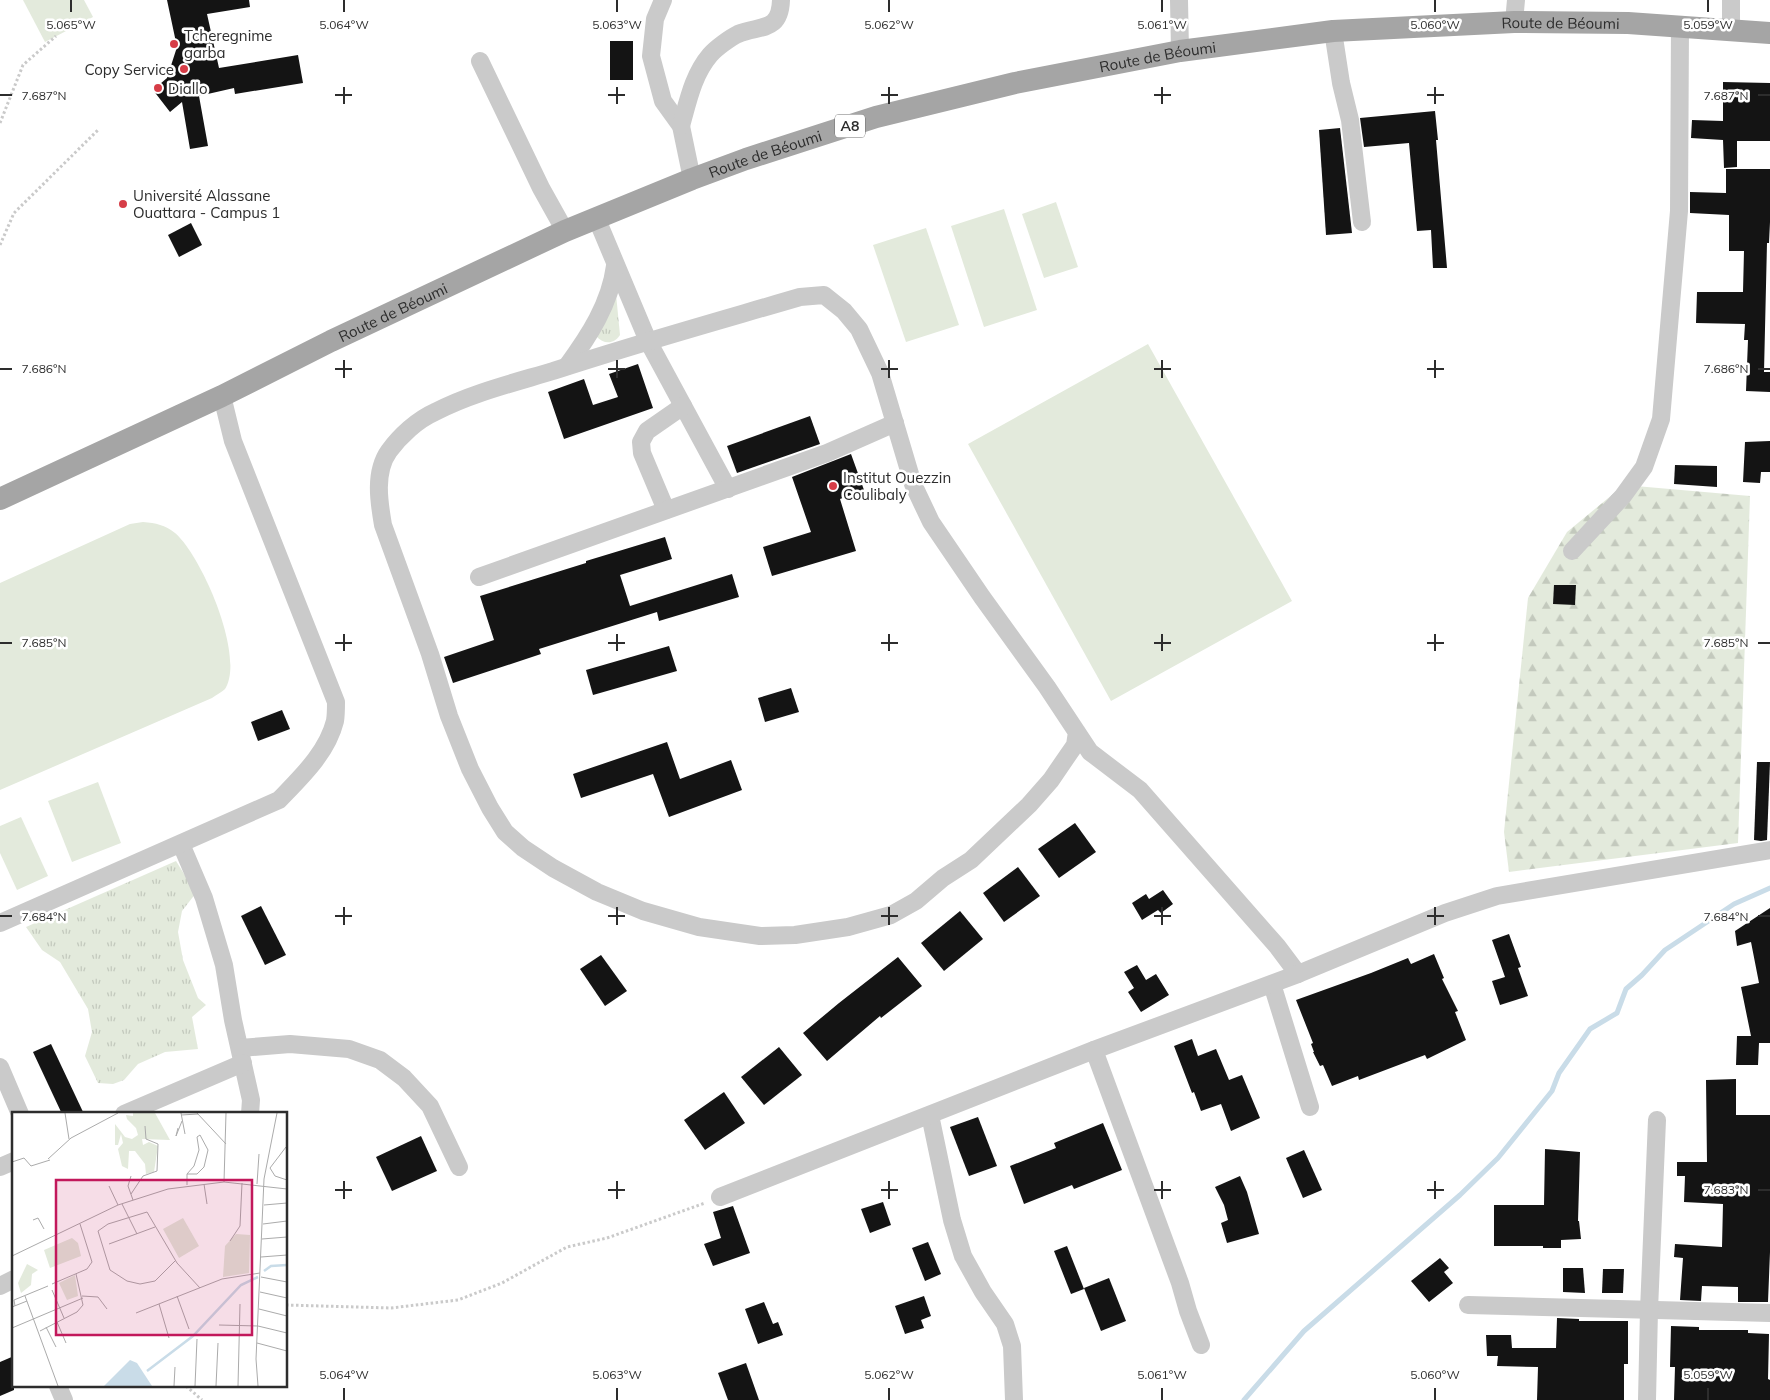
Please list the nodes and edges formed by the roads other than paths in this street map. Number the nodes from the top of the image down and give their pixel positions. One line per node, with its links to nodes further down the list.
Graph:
1 (663, 0): 13 (street)
2 (781, 0): 13 (street)
3 (1179, 0): 11 (street)
4 (1516, 0): 6 (street)
5 (1731, 0): 8 (street)
6 (1514, 22): 7 (main road, Route de Béoumi / A8); 9 (main road, Route de Béoumi / A8)
7 (1680, 26): 8 (main road, Route de Béoumi / A8); 27 (street)
8 (1731, 29): 10 (main road, Route de Béoumi / A8)
9 (1333, 31): 11 (main road, Route de Béoumi / A8); 16 (street)
10 (1770, 33)
11 (1180, 51): 14 (main road, Route de Béoumi / A8)
12 (480, 61): 17 (street)
13 (682, 126): 14 (street)
14 (692, 179): 15 (main road, Route de Béoumi / A8)
15 (596, 218): 17 (main road, Route de Béoumi / A8); 18 (street)
16 (1362, 222)
17 (565, 231): 21 (main road, Route de Béoumi / A8)
18 (615, 266): 19 (street); 20 (street)
19 (648, 341): 20 (street); 22 (street); 23 (street)
20 (567, 366): 29 (street)
21 (222, 396): 25 (main road, Route de Béoumi / A8); 30 (street)
22 (683, 406): 24 (street); 26 (street)
23 (895, 424): 24 (street); 29 (street)
24 (728, 489): 26 (street)
25 (0, 499)
26 (666, 510): 28 (street)
27 (1572, 551)
28 (479, 577)
29 (1077, 732): 33 (street)
30 (182, 844): 32 (street); 36 (street)
31 (1770, 850): 33 (street)
32 (0, 923)
33 (1298, 974): 34 (street)
34 (1272, 984): 35 (street); 38 (street)
35 (1094, 1050): 42 (street); 51 (street)
36 (242, 1055): 40 (street); 41 (street); 46 (street)
37 (0, 1068): 39 (street)
38 (1310, 1107)
39 (19, 1112)
40 (128, 1112)
41 (250, 1112)
42 (930, 1115): 47 (street); 54 (street)
43 (1657, 1120): 49 (street)
44 (12, 1163): 45 (street)
45 (0, 1167)
46 (459, 1167)
47 (720, 1197)
48 (1468, 1305): 49 (street)
49 (1649, 1310): 50 (street); 55 (street)
50 (1770, 1314)
51 (1201, 1345)
52 (59, 1388): 53 (street)
53 (64, 1400)
54 (1014, 1400)
55 (1647, 1400)

